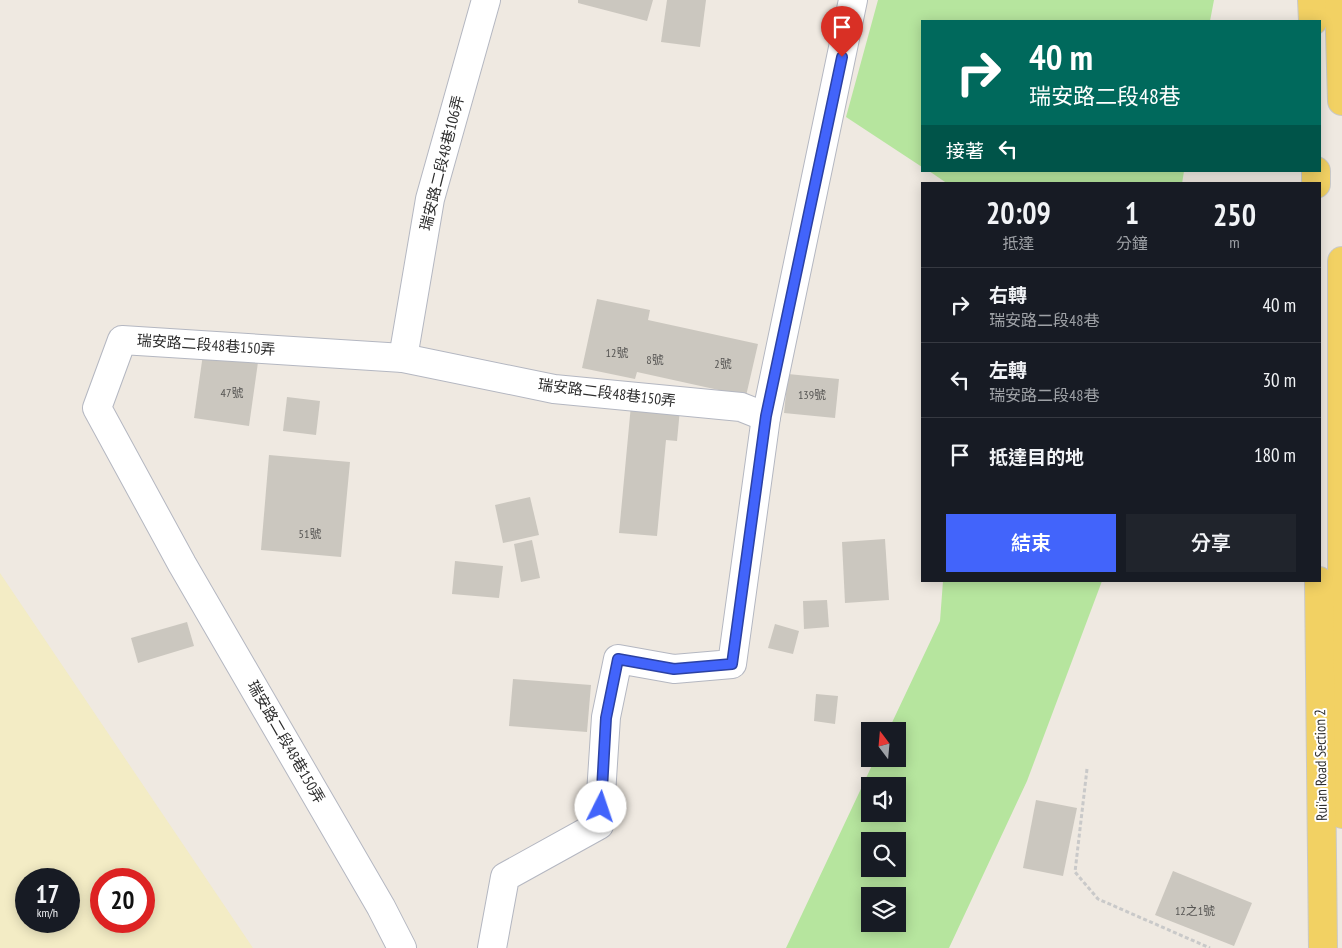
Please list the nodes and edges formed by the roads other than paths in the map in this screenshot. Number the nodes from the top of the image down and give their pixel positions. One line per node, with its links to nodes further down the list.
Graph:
1 (486, 0): 8 (lane, 瑞安路二段48巷106弄)
2 (853, 0): 9 (lane)
3 (1312, 0): 5 (main road)
4 (1339, 0): 6 (main road)
5 (1313, 20)
6 (1342, 101)
7 (1342, 261): 11 (main road, Rui'an Road Section 2)
8 (403, 358): 9 (lane, 瑞安路二段48巷150弄); 12 (lane, 瑞安路二段48巷150弄)
9 (766, 416): 13 (lane)
10 (1319, 582): 14 (main road, Rui'an Road Section 2)
11 (1342, 814)
12 (402, 948)
13 (492, 948)
14 (1323, 948)

